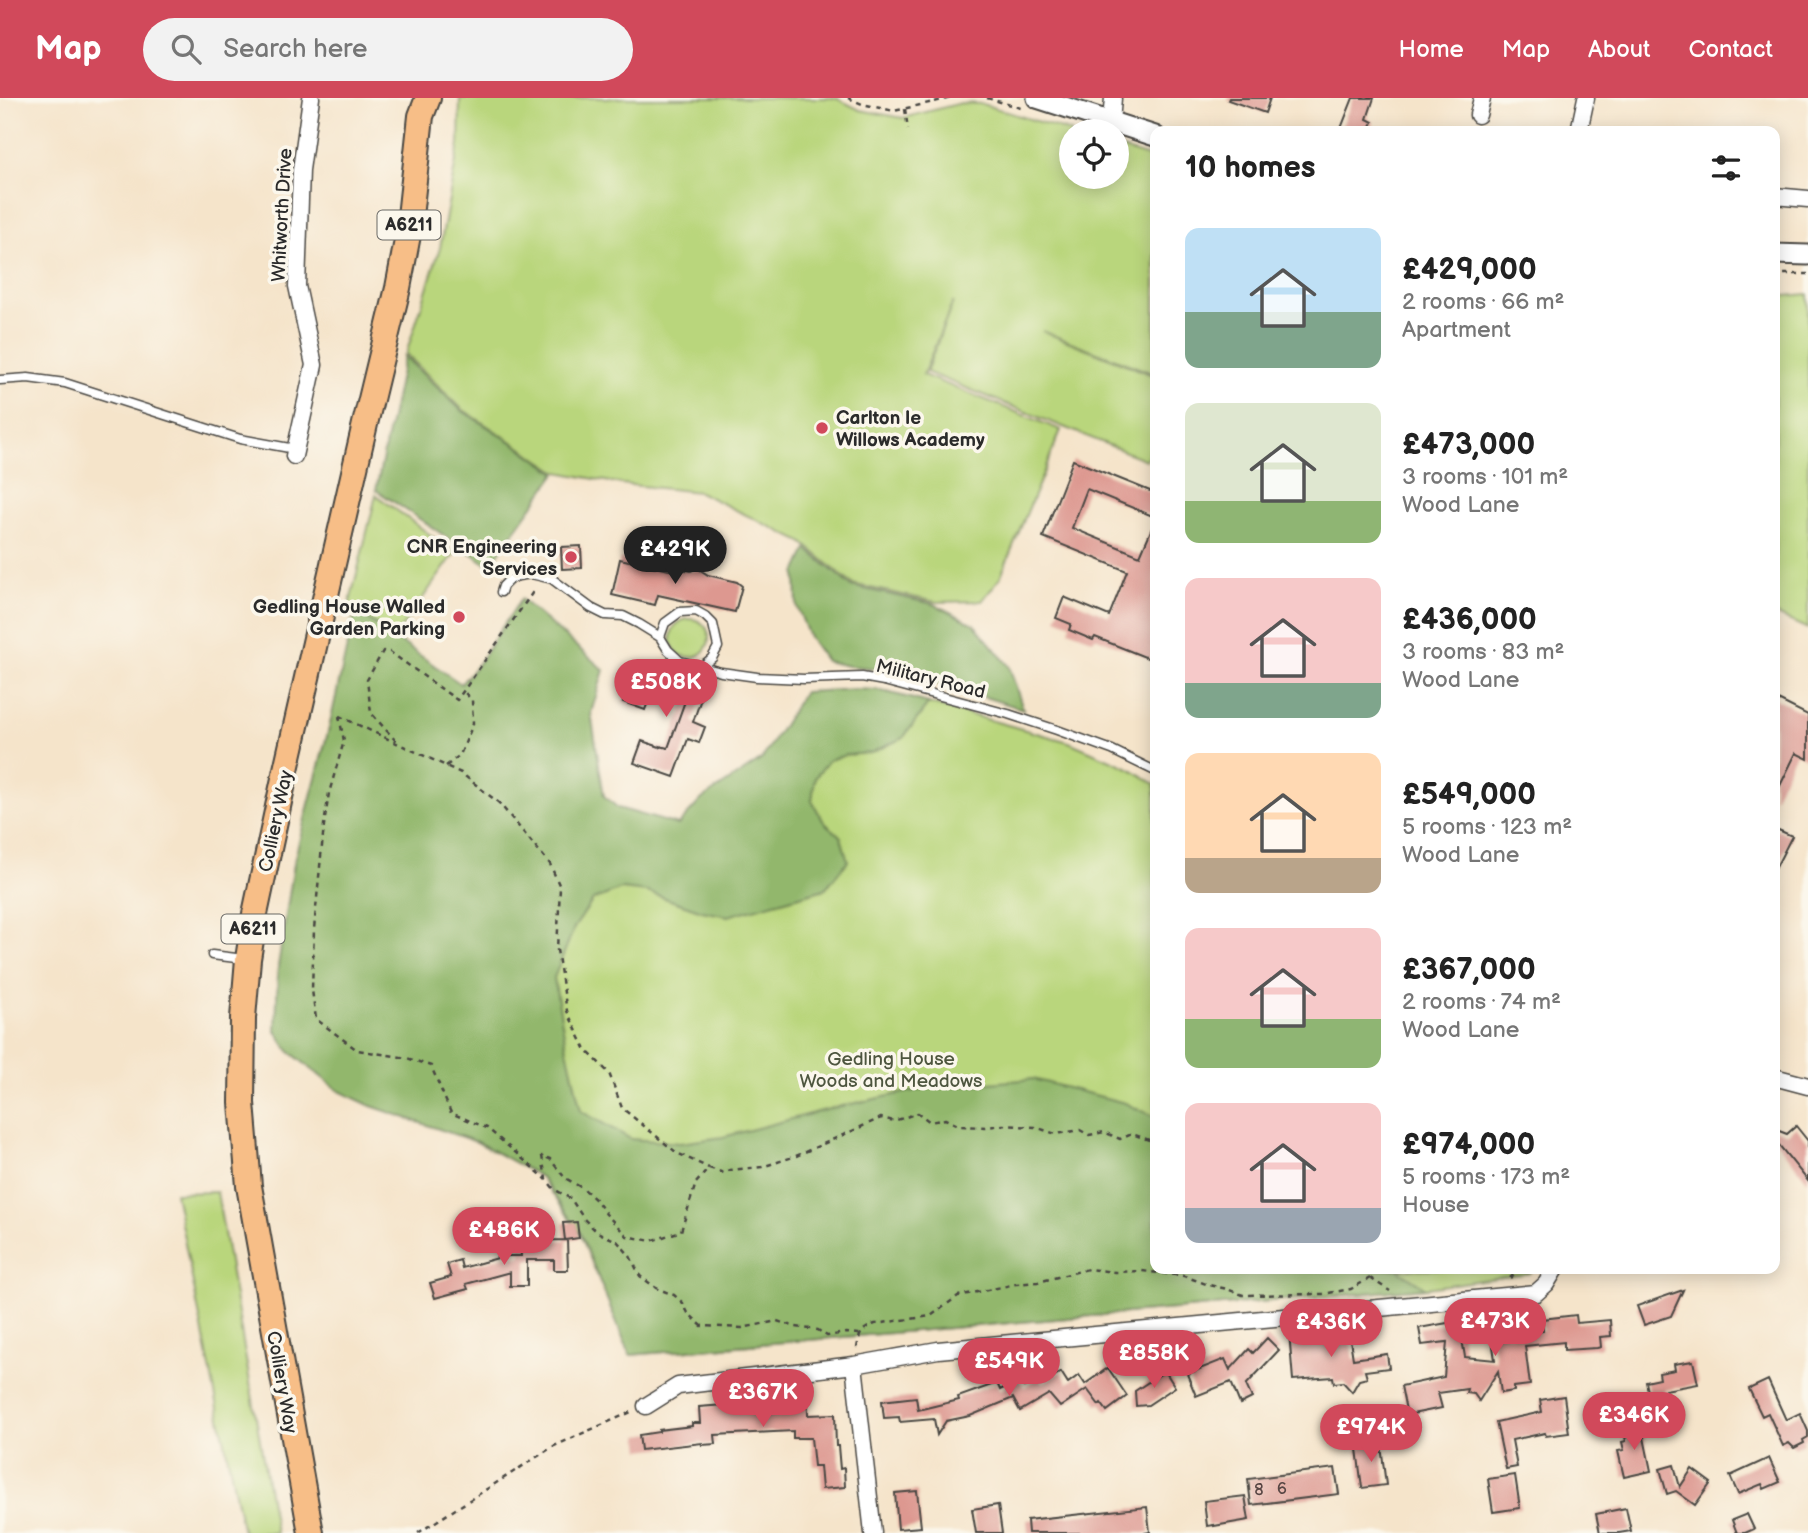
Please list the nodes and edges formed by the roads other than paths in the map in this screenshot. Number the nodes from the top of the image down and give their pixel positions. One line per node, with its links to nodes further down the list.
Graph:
1 (311, 98): 18 (street, Whitworth Drive)
2 (1037, 98): 8 (street)
3 (1113, 98): 9 (street)
4 (1482, 98): 7 (street)
5 (1586, 98): 10 (street)
6 (420, 104): 24 (main road, Colliery Way / A6211)
7 (1478, 115)
8 (1102, 119)
9 (1111, 119)
10 (1580, 126)
11 (1129, 128): 12 (street)
12 (1150, 134)
13 (1780, 197): 14 (street)
14 (1808, 199)
15 (1780, 254): 16 (street)
16 (1808, 255)
17 (0, 380): 18 (lane)
18 (295, 452)
19 (501, 592): 20 (lane, Military Road)
20 (660, 637): 21 (lane, Military Road); 21 (lane)
21 (701, 667): 22 (lane, Military Road)
22 (1150, 769)
23 (212, 955): 24 (lane)
24 (248, 959): 30 (main road, Colliery Way / A6211)
25 (1780, 1079): 26 (street)
26 (1808, 1086)
27 (1552, 1274): 28 (street)
28 (854, 1365): 29 (street); 31 (street)
29 (646, 1406)
30 (310, 1533)
31 (873, 1533)

